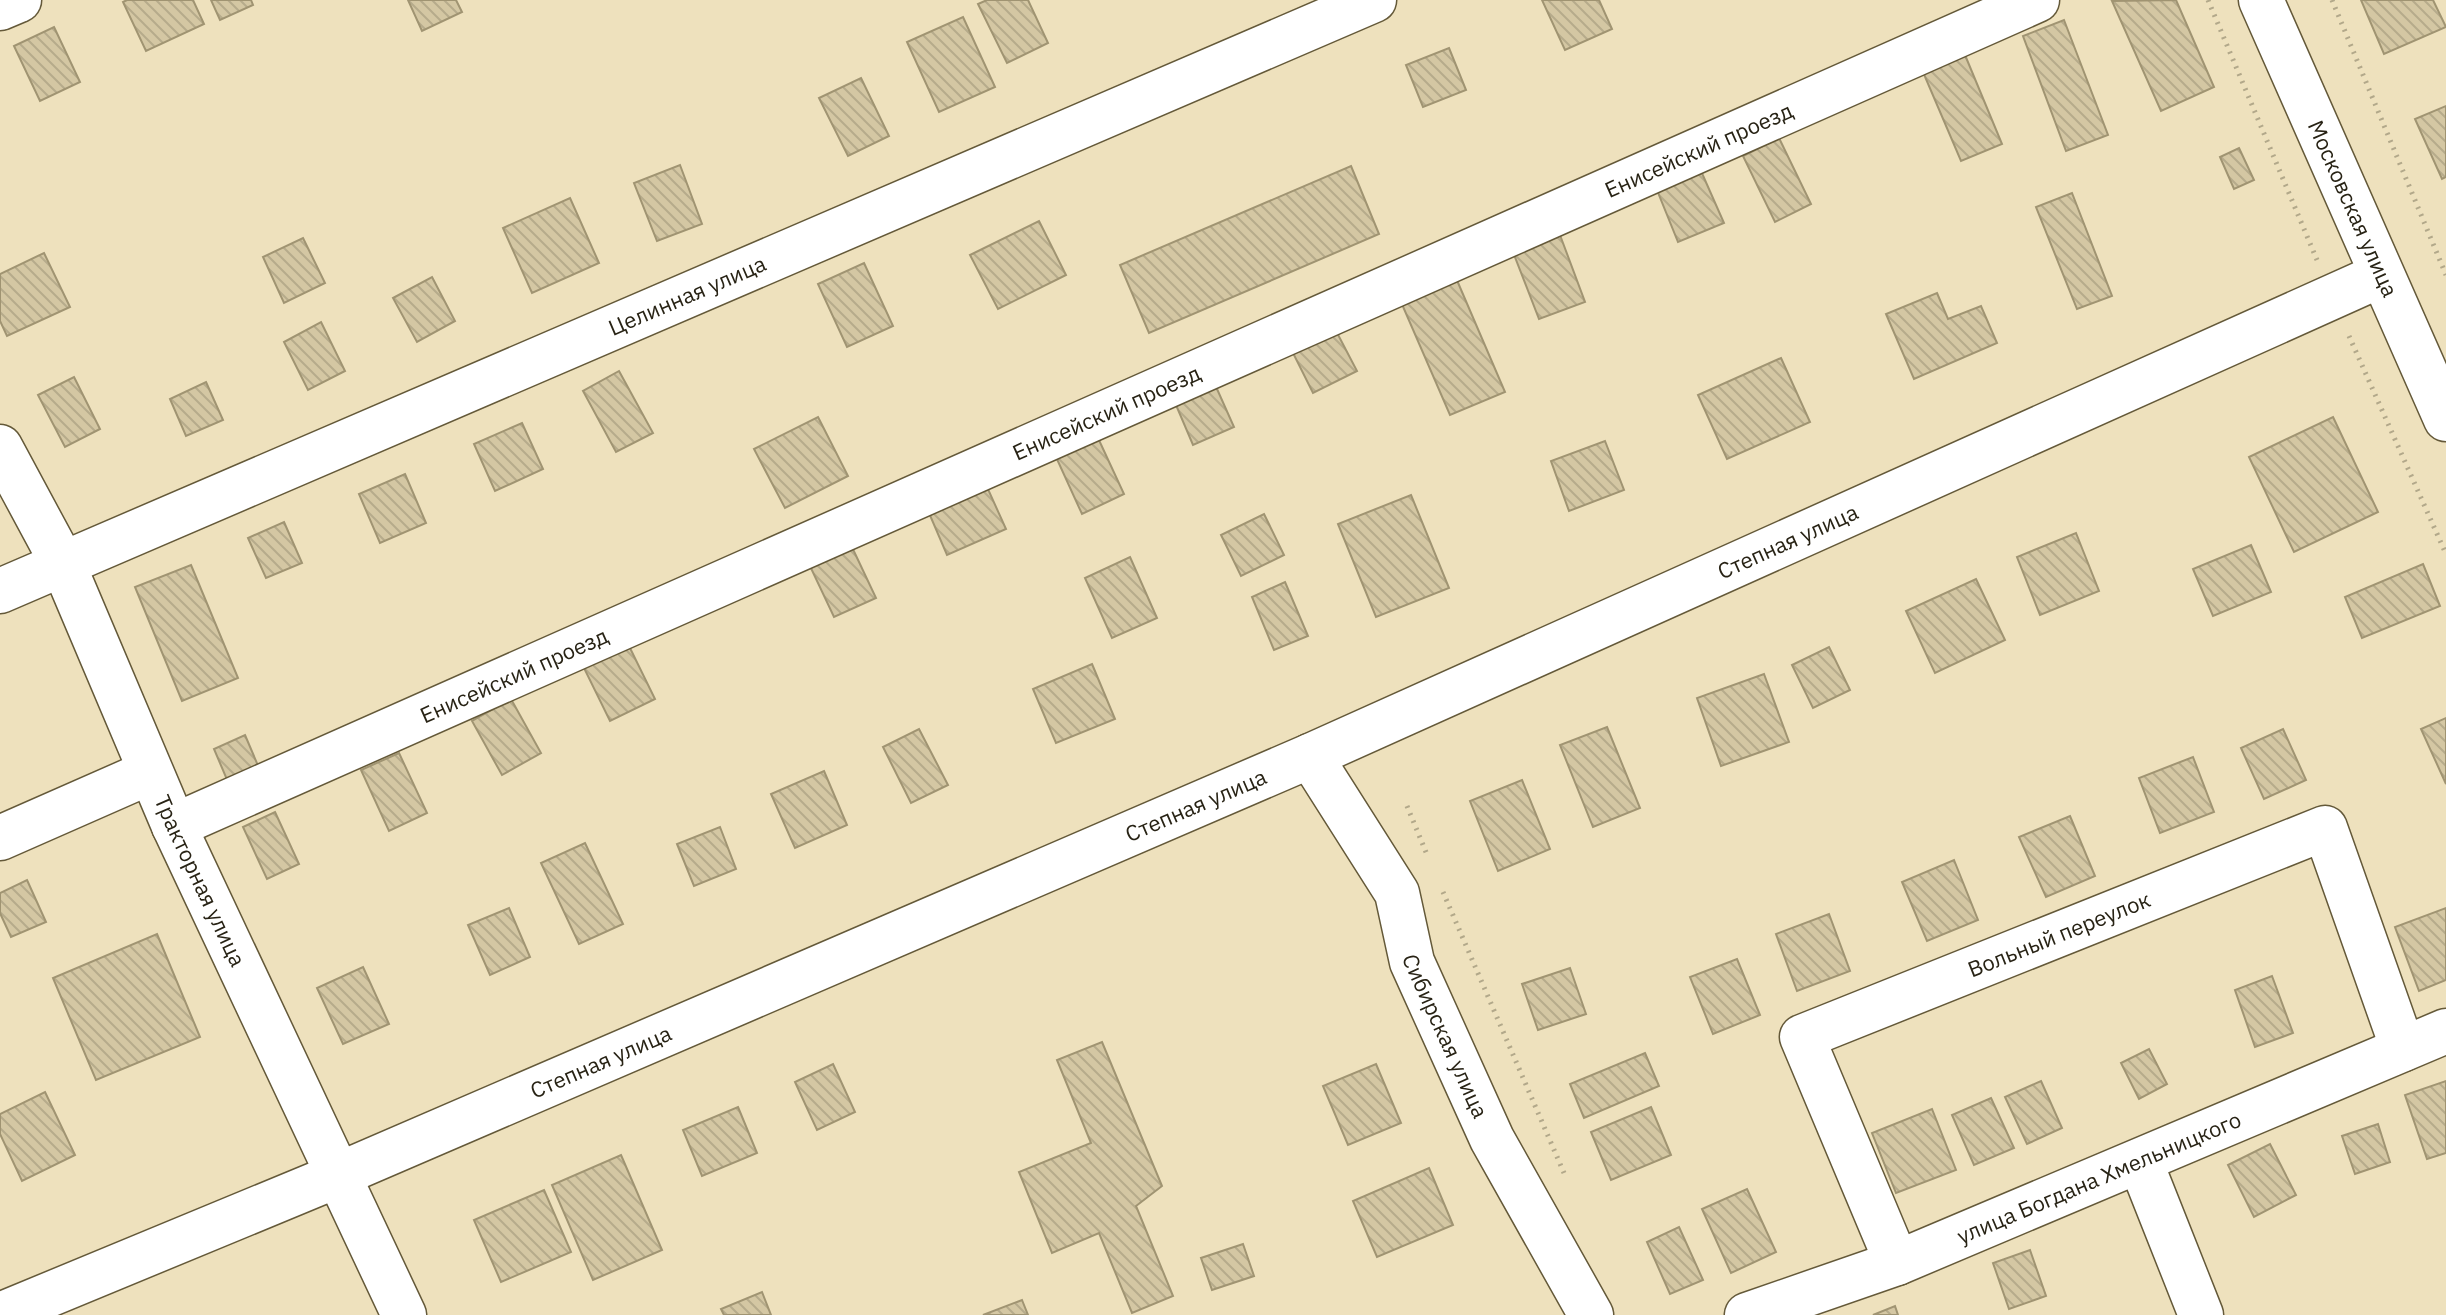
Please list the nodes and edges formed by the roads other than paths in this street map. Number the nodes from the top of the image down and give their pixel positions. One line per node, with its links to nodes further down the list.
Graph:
1 (19, 0): 5 (street)
2 (1374, 0): 9 (street, Целинная улица)
3 (2037, 0): 13 (street, Енисейский проезд)
4 (2261, 0): 6 (street, Московская улица)
5 (0, 8)
6 (2381, 275): 7 (street, Московская улица); 11 (street, Степная улица)
7 (2446, 419)
8 (0, 447): 9 (street, Тракторная улица)
9 (63, 564): 10 (street, Целинная улица); 12 (street, Тракторная улица)
10 (0, 591)
11 (1310, 756): 18 (street, Степная улица); 22 (street, Сибирская улица)
12 (150, 772): 13 (street, Тракторная улица); 14 (street)
13 (174, 826): 18 (street, Тракторная улица)
14 (0, 838)
15 (2446, 1031): 16 (street, улица Богдана Хмельницкого)
16 (2403, 1049): 17 (street, улица Богдана Хмельницкого); 19 (street, Вольный переулок)
17 (2140, 1161): 19 (street, улица Богдана Хмельницкого); 24 (street)
18 (340, 1174): 20 (street, Степная улица); 21 (street, Тракторная улица)
19 (1897, 1263): 23 (street, улица Богдана Хмельницкого)
20 (0, 1315)
21 (404, 1315)
22 (1591, 1315)
23 (1747, 1315)
24 (2201, 1315)

